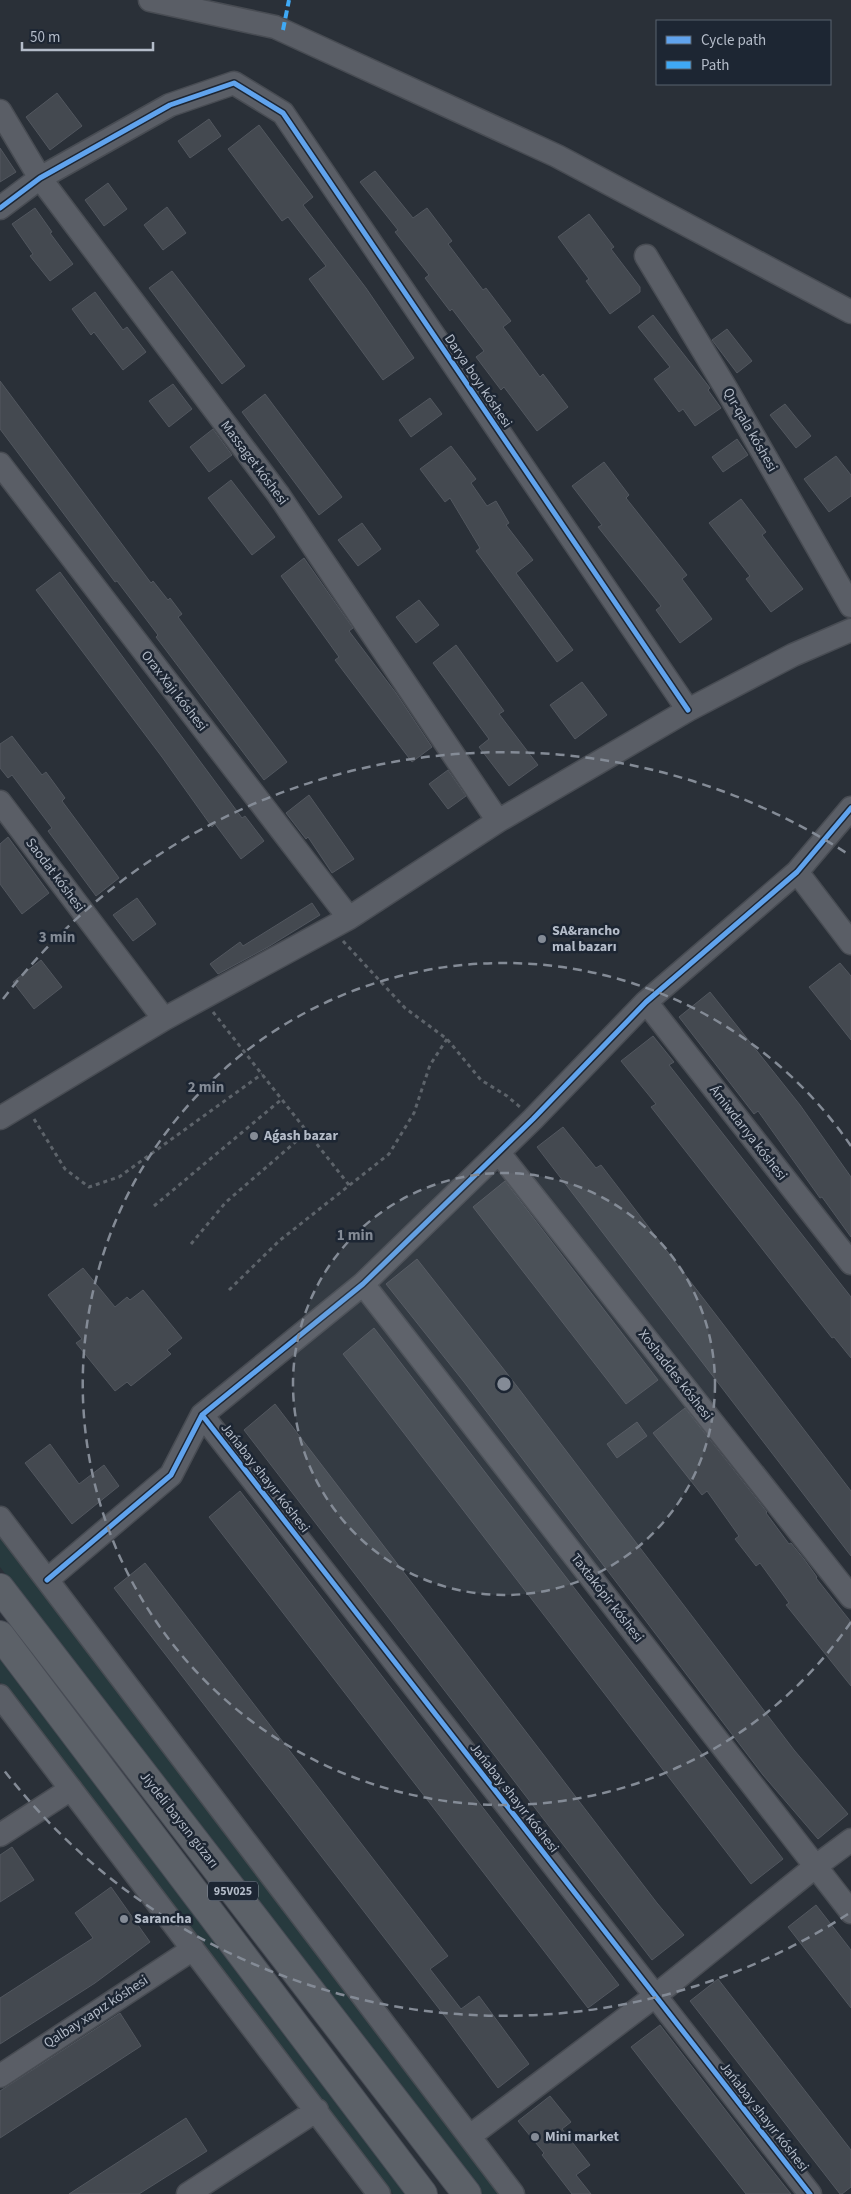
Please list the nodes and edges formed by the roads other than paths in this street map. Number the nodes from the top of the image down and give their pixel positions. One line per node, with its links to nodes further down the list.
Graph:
1 (150, 0): 6 (street)
2 (0, 111): 3 (street, Massaget kóshesi)
3 (40, 178): 4 (street); 10 (street, Darya boyı kóshesi); 13 (street, Massaget kóshesi)
4 (0, 208)
5 (646, 256): 8 (street, Qır-qala kóshesi)
6 (851, 312)
7 (0, 464): 15 (street, Orax Xajı kóshesi)
8 (851, 606)
9 (851, 630): 10 (street)
10 (688, 710): 13 (street)
11 (0, 802): 18 (street, Saodat kóshesi)
12 (851, 808): 14 (street)
13 (498, 822): 15 (street)
14 (797, 872): 16 (street); 17 (street)
15 (340, 923): 18 (street)
16 (851, 943)
17 (646, 1002): 20 (street); 21 (street, Ámiwdarıya kóshesi)
18 (164, 1020): 19 (street)
19 (0, 1118)
20 (498, 1153): 22 (street); 27 (street, Xoshaddes kóshesi)
21 (851, 1263)
22 (363, 1284): 23 (street); 33 (street, Taxtakópir kóshesi)
23 (202, 1415): 25 (street); 36 (street, Jańabay shayır kóshesi)
24 (0, 1518): 25 (street)
25 (47, 1580): 39 (street)
26 (0, 1588): 43 (main road, Jiydeli baysın gúzarı / 95V025)
27 (851, 1597)
28 (0, 1635): 42 (main road, 95V025)
29 (0, 1696): 30 (street)
30 (72, 1789): 31 (street); 35 (street)
31 (0, 1835)
32 (851, 1840): 33 (street)
33 (816, 1866): 34 (street, Taxtakópir kóshesi); 36 (street)
34 (851, 1912)
35 (193, 1949): 37 (street, Qalbay xapız kóshesi); 38 (street)
36 (654, 1996): 39 (street); 45 (street, Jańabay shayır kóshesi)
37 (0, 2076)
38 (316, 2110): 40 (street); 41 (street)
39 (470, 2136): 44 (street)
40 (188, 2194)
41 (379, 2194)
42 (423, 2194)
43 (467, 2194)
44 (513, 2194)
45 (810, 2194)

